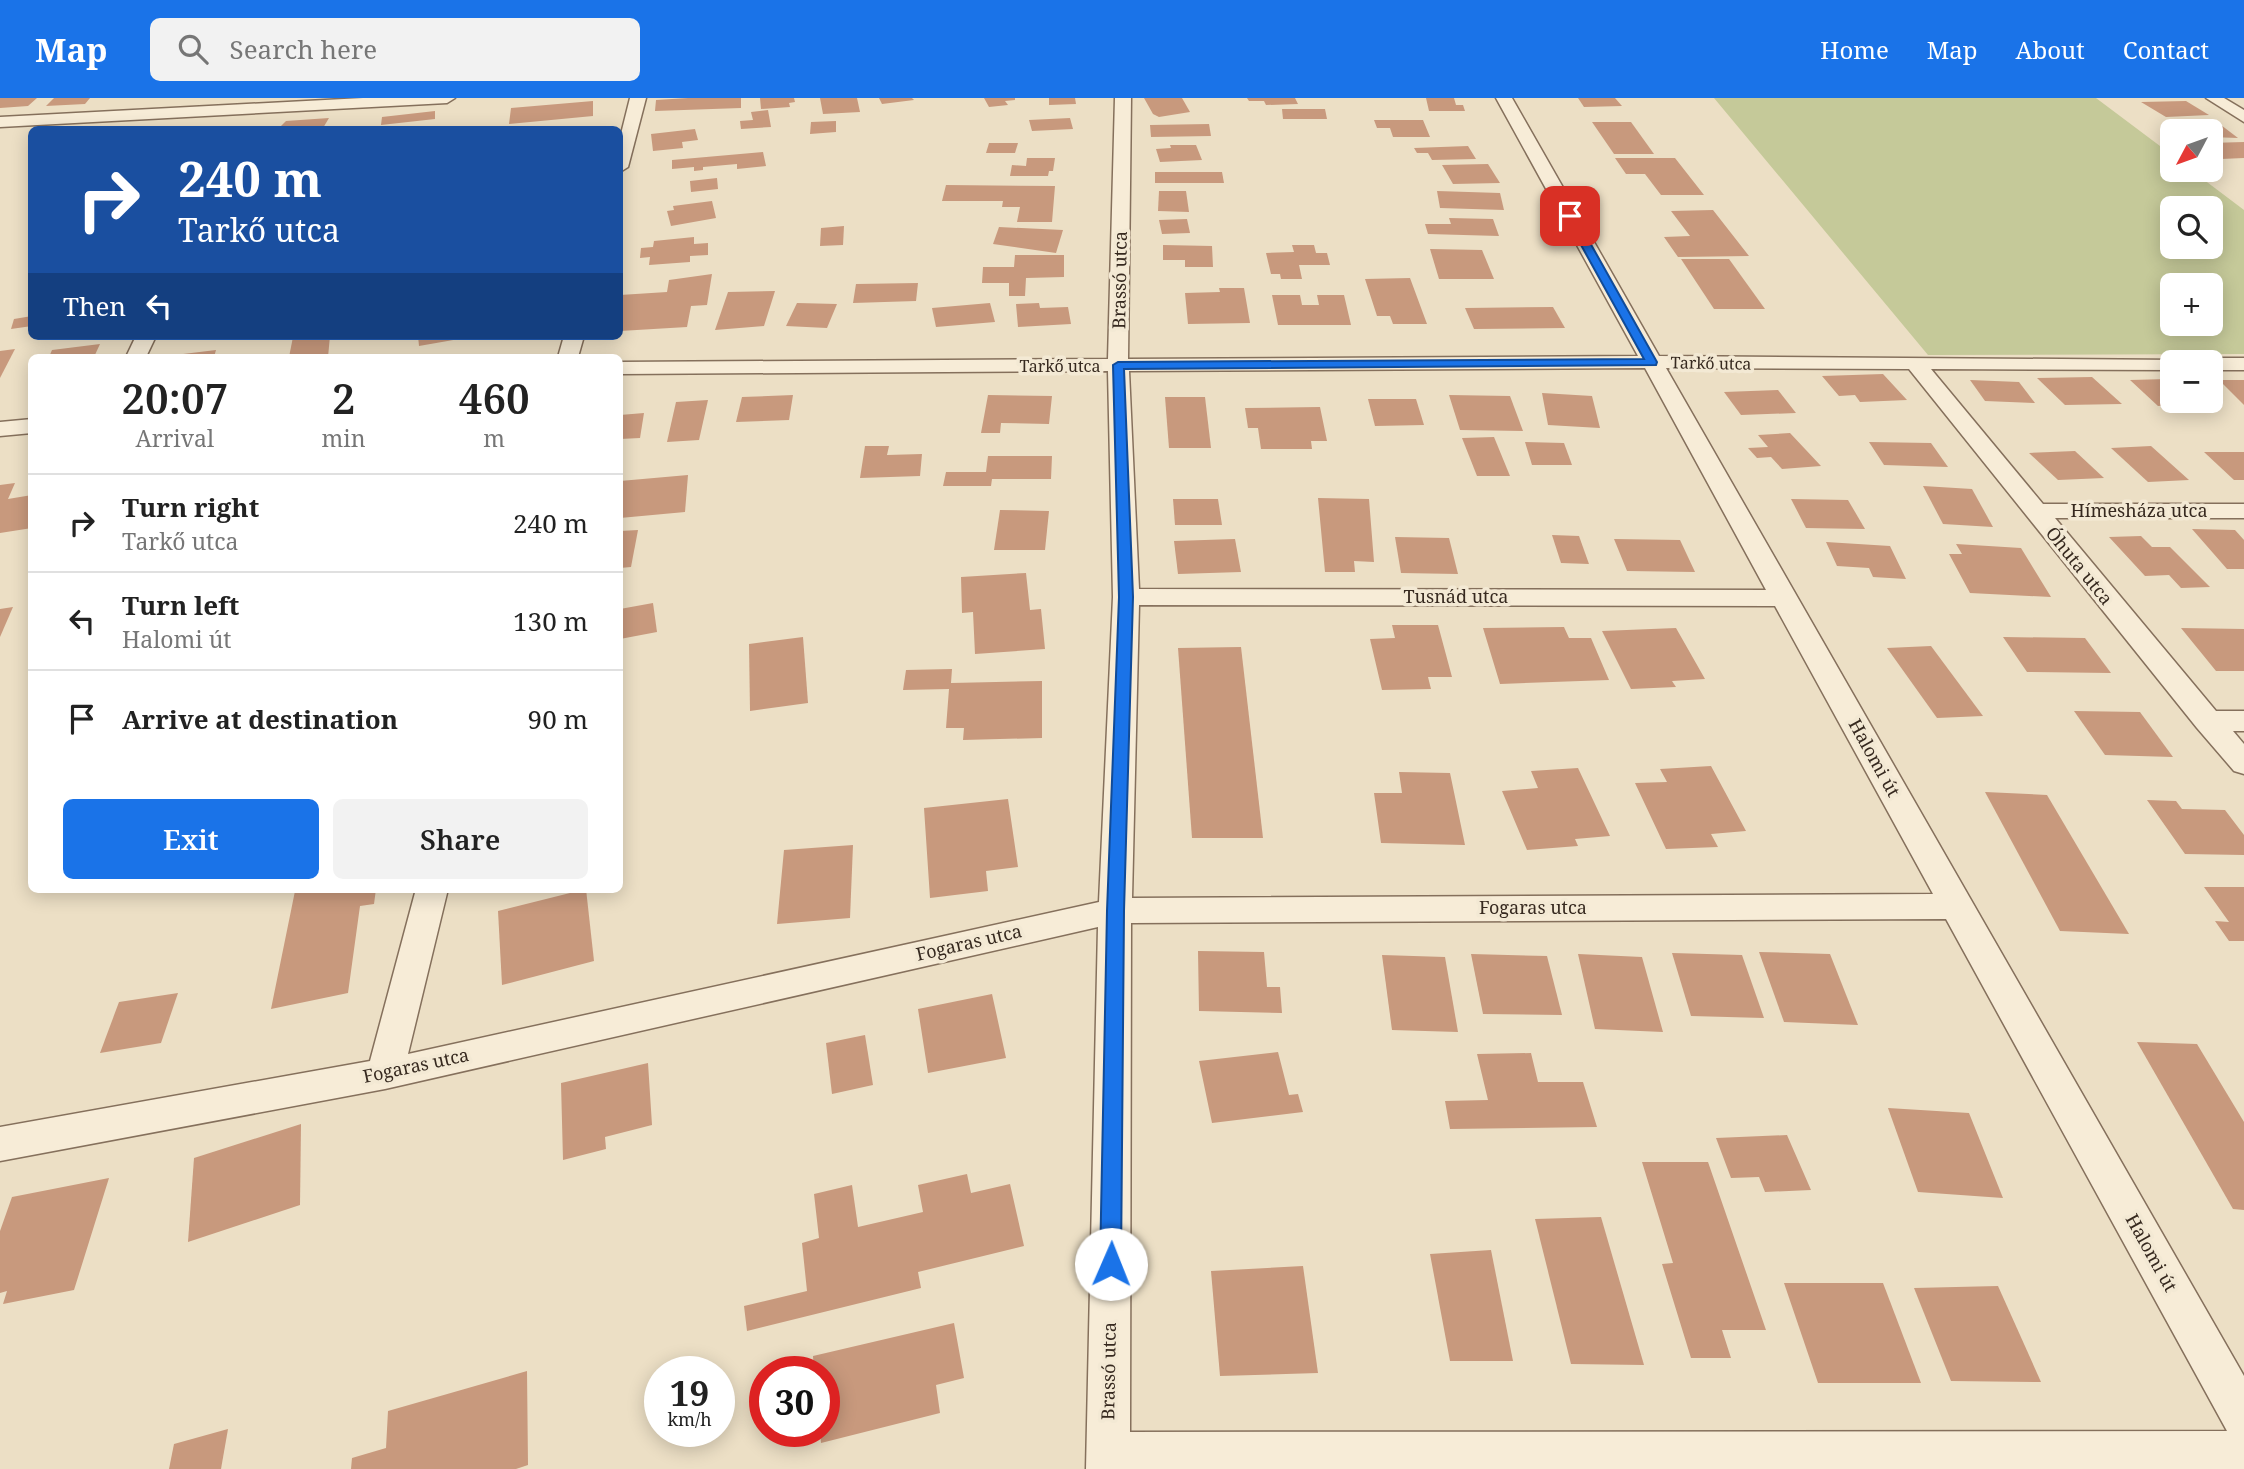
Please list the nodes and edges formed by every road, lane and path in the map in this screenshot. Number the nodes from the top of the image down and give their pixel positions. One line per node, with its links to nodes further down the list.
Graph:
1 (447, 98): 6 (street)
2 (638, 98): 10 (street)
3 (1123, 98): 15 (street, Brassó utca)
4 (1504, 98): 11 (street, Halomi út)
5 (2214, 98): 7 (street)
6 (256, 108): 8 (street); 9 (street)
7 (2244, 117)
8 (0, 122)
9 (248, 126)
10 (623, 156)
11 (1652, 362): 15 (street, Tarkő utca); 16 (street, Tarkő utca); 23 (street, Halomi út)
12 (2160, 364): 16 (street, Tarkő utca)
13 (2223, 364): 14 (street)
14 (2244, 364)
15 (1118, 365): 17 (street, Tarkő utca); 22 (street, Brassó utca)
16 (1917, 366): 20 (street, Óhuta utca)
17 (623, 368)
18 (28, 426): 19 (street)
19 (0, 429)
20 (2034, 511): 21 (street, Hímesháza utca); 24 (street, Óhuta utca)
21 (2244, 511)
22 (1126, 597): 23 (street, Tusnád utca); 29 (street, Brassó utca)
23 (1786, 598): 28 (street, Halomi út)
24 (2207, 721): 25 (street); 26 (street, Óhuta utca)
25 (2244, 721)
26 (2244, 764)
27 (431, 893): 30 (street)
28 (1955, 906): 29 (street, Fogaras utca); 32 (street, Halomi út)
29 (1115, 911): 30 (street, Fogaras utca); 34 (street, Brassó utca)
30 (385, 1073): 31 (street, Fogaras utca)
31 (0, 1144)
32 (2244, 1418)
33 (2244, 1453): 34 (street)
34 (1108, 1462)

